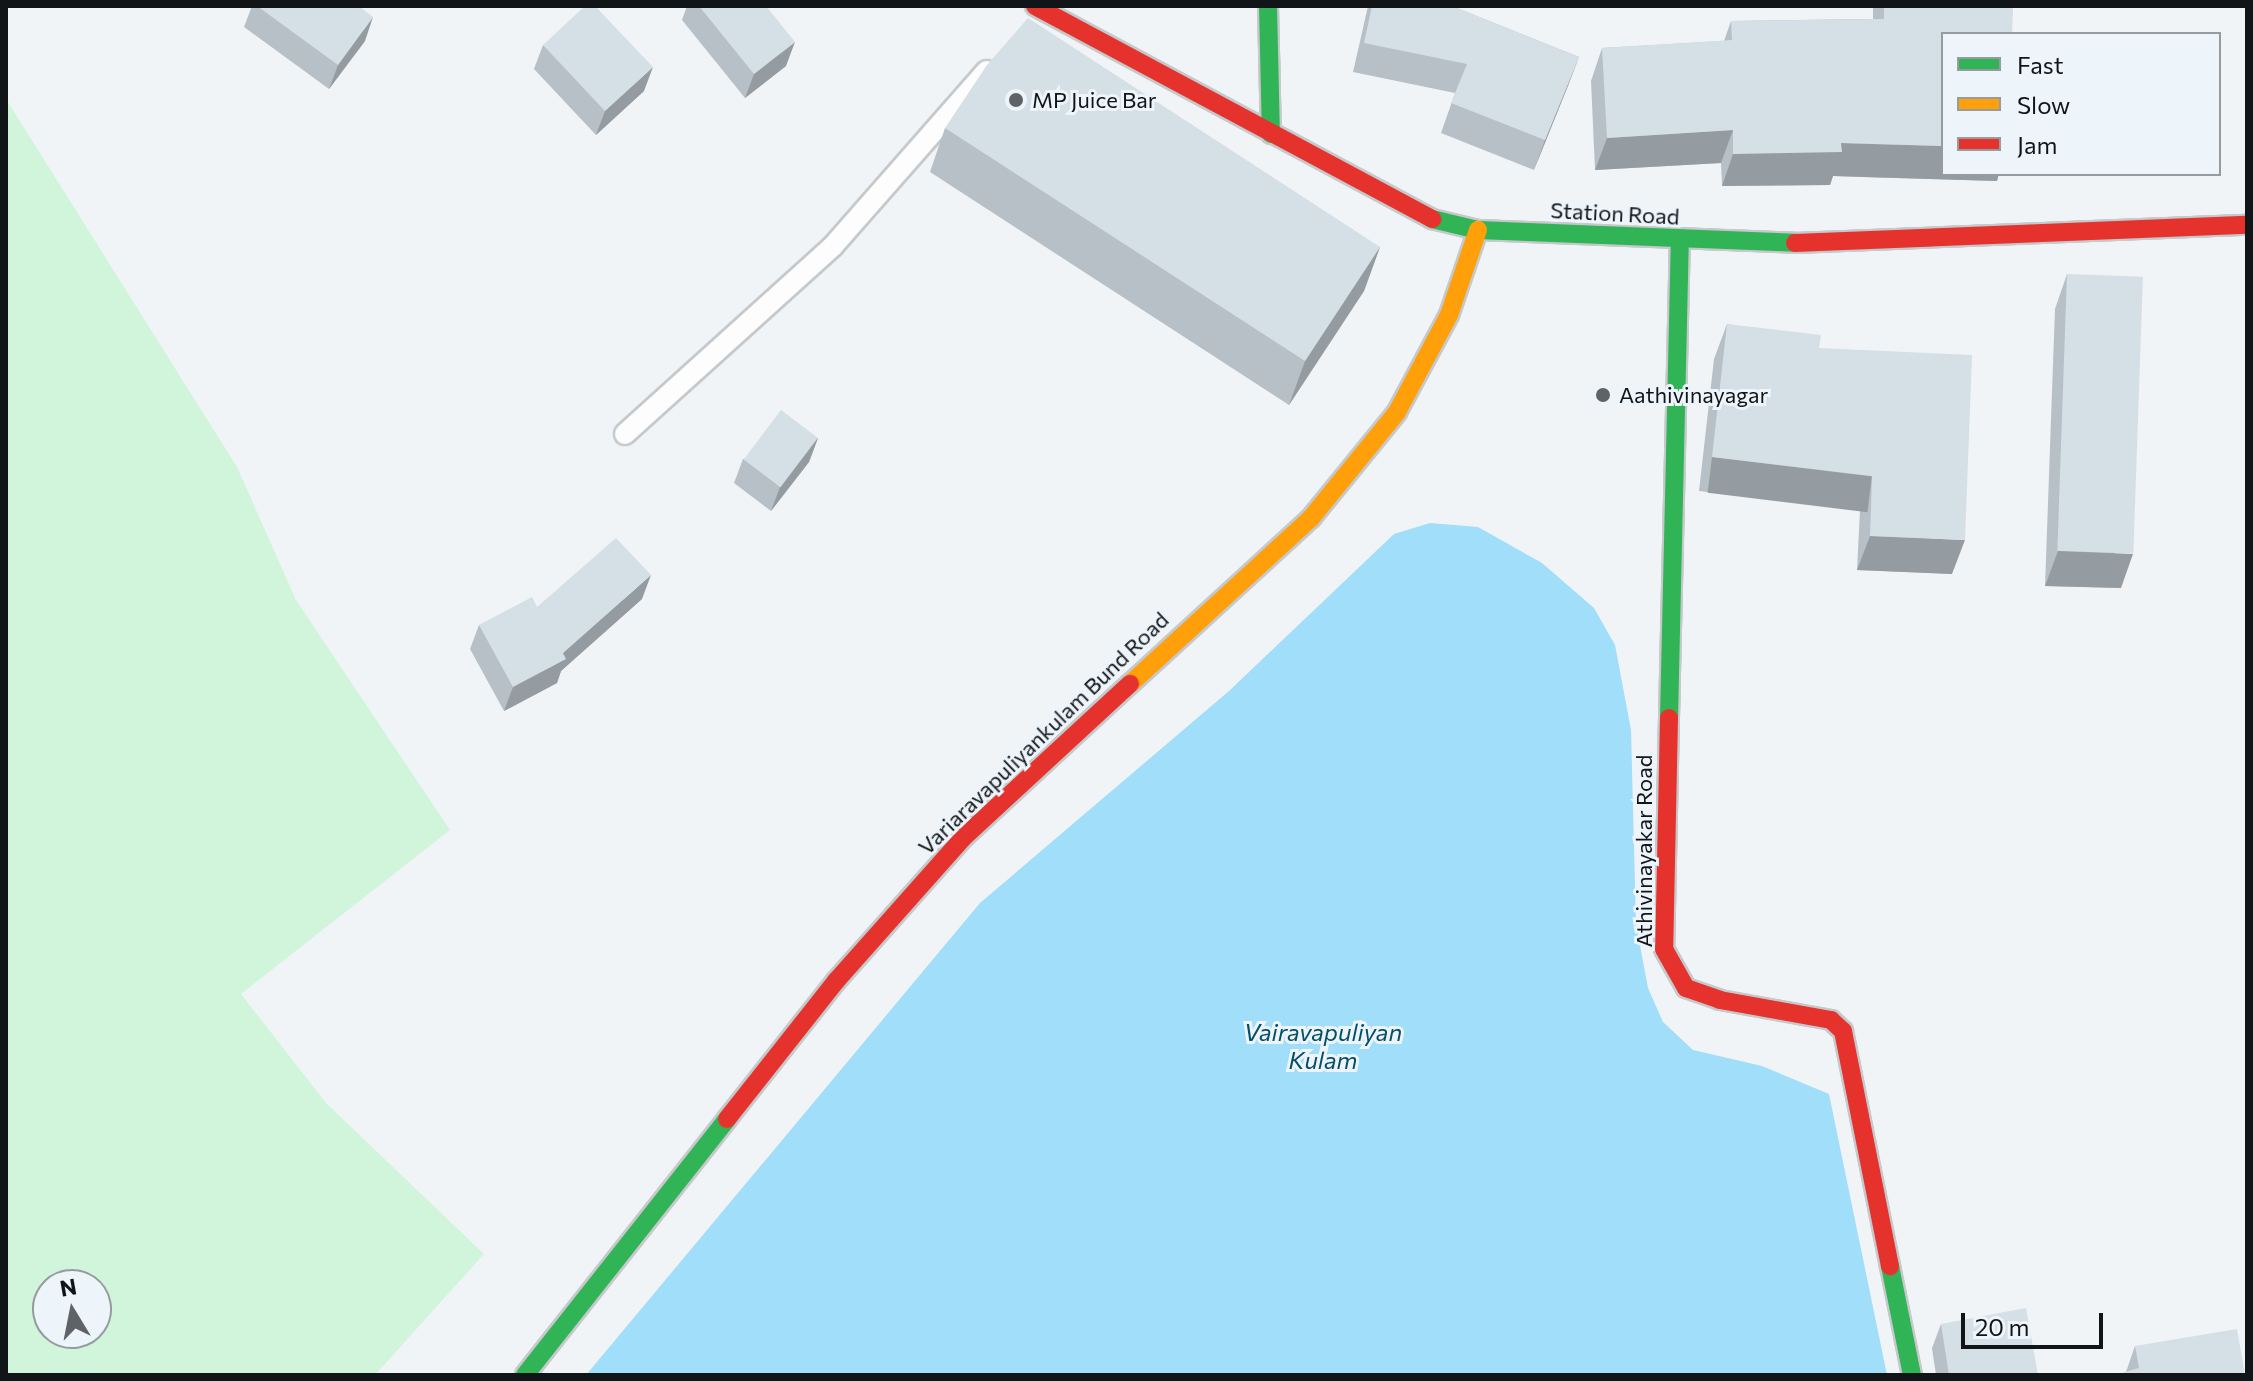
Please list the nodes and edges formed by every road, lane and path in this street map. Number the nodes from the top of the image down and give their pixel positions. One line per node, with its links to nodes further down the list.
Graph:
1 (1268, 6): 4 (street)
2 (1035, 13): 4 (street, Station Road)
3 (999, 58): 8 (lane)
4 (1271, 134): 6 (street, Station Road)
5 (2247, 225): 7 (street, Station Road)
6 (1478, 230): 7 (street, Station Road); 9 (street, Variaravapuliyankulam Bund Road)
7 (1680, 241): 10 (street, Athivinayakar Road)
8 (625, 434)
9 (525, 1375)
10 (1912, 1375)

